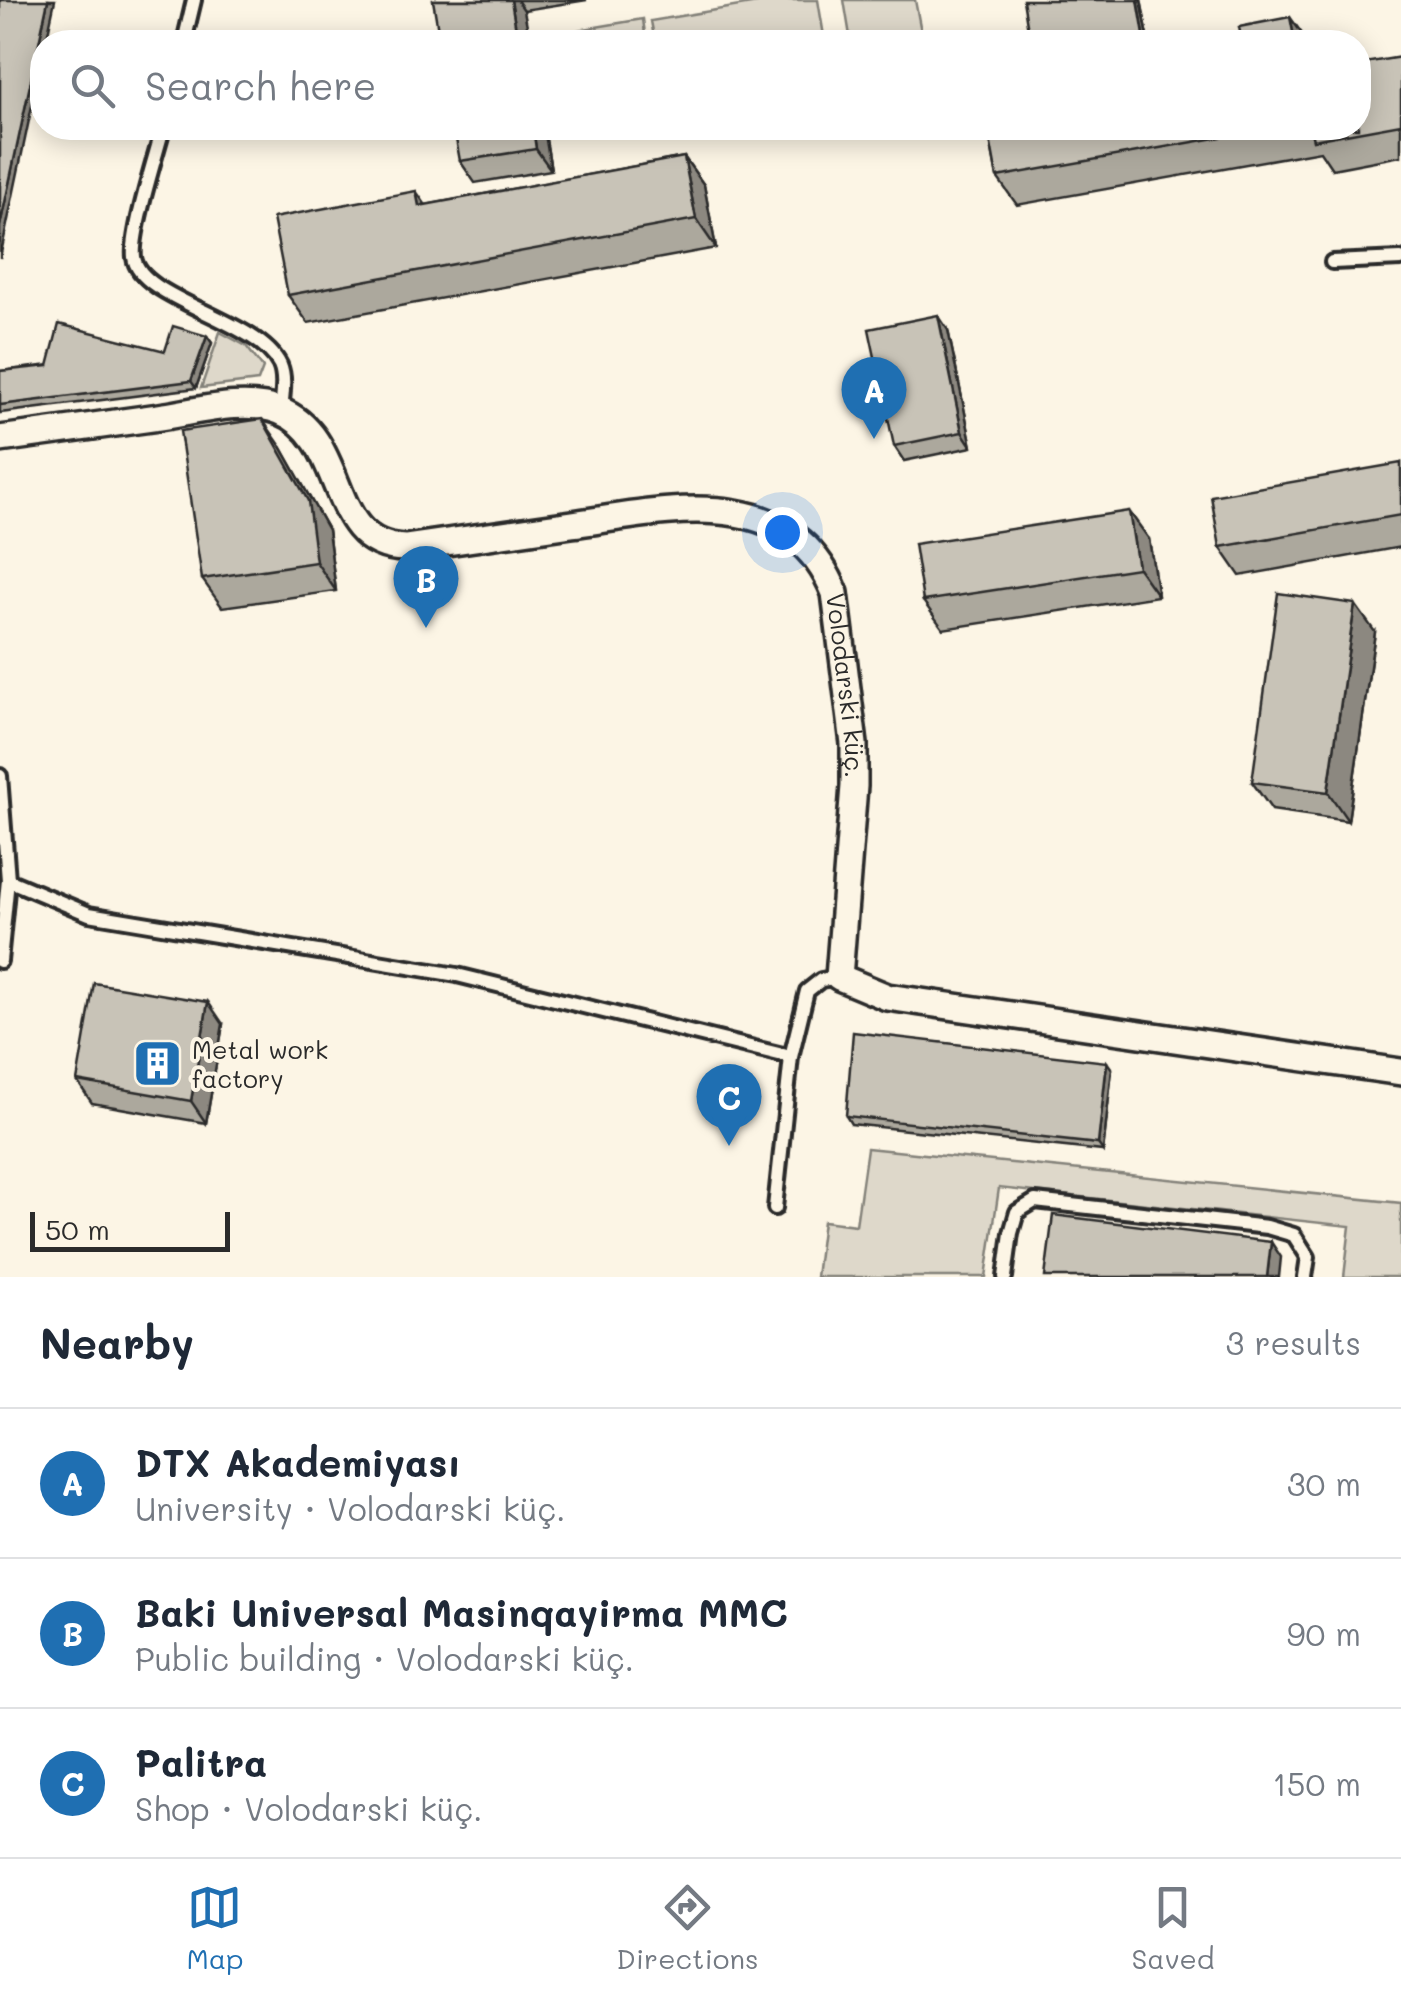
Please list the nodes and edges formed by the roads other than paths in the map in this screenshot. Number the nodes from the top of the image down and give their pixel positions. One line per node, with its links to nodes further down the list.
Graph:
1 (194, 0): 2 (lane)
2 (187, 30)
3 (160, 140): 6 (lane)
4 (1401, 259): 5 (lane)
5 (1332, 262)
6 (281, 412): 7 (street); 11 (street, Volodarski küç.)
7 (0, 439)
8 (0, 776): 9 (lane)
9 (8, 880): 10 (lane); 12 (lane)
10 (0, 962)
11 (839, 977): 12 (lane); 13 (street)
12 (791, 1057): 14 (lane)
13 (1401, 1072)
14 (775, 1208)
15 (1005, 1277): 16 (lane)
16 (1305, 1277)

